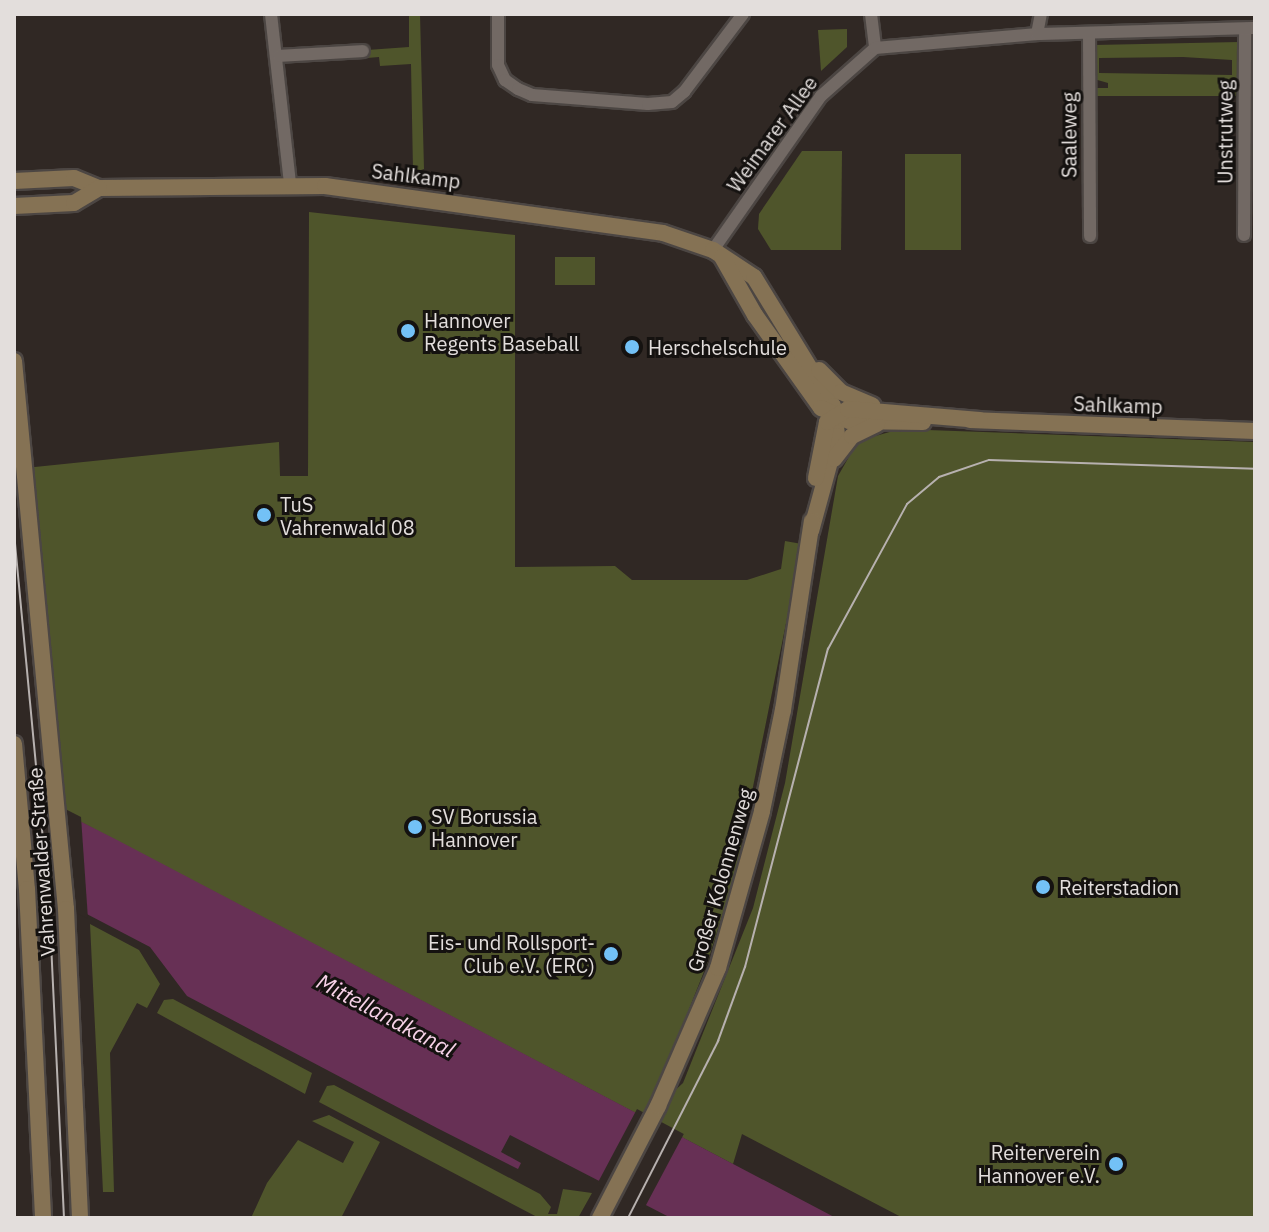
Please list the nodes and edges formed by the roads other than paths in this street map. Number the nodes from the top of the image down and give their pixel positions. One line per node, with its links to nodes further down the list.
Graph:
1 (271, 14): 11 (street)
2 (498, 14): 3 (street)
3 (743, 14)
4 (871, 14): 9 (street)
5 (1041, 14): 8 (street)
6 (1250, 28): 7 (street); 16 (street, Unstrutweg)
7 (1089, 33): 8 (street); 17 (street, Saaleweg)
8 (1037, 34): 9 (street)
9 (875, 48): 18 (street, Weimarer Allee)
10 (363, 51): 11 (street)
11 (279, 56): 13 (street)
12 (14, 181): 14 (street, Sahlkamp)
13 (290, 183): 14 (street, Sahlkamp); 18 (street, Sahlkamp)
14 (99, 188): 15 (street, Sahlkamp)
15 (14, 206)
16 (1244, 235)
17 (1090, 236)
18 (717, 253): 19 (street, Sahlkamp); 21 (street)
19 (807, 358): 22 (street, Sahlkamp); 23 (street, Sahlkamp)
20 (14, 361): 31 (street, Vahrenwalder Straße)
21 (806, 392): 22 (street); 25 (street, Großer Kolonnenweg)
22 (835, 414): 23 (street, Sahlkamp); 25 (street, Großer Kolonnenweg); 26 (street, Großer Kolonnenweg)
23 (884, 416): 24 (street, Sahlkamp); 26 (street)
24 (1255, 431)
25 (820, 440): 27 (street, Großer Kolonnenweg)
26 (827, 470): 27 (street, Großer Kolonnenweg)
27 (811, 531): 29 (street, Großer Kolonnenweg)
28 (14, 744): 30 (street, Vahrenwalder Straße)
29 (603, 1211)
30 (43, 1218)
31 (80, 1218)

